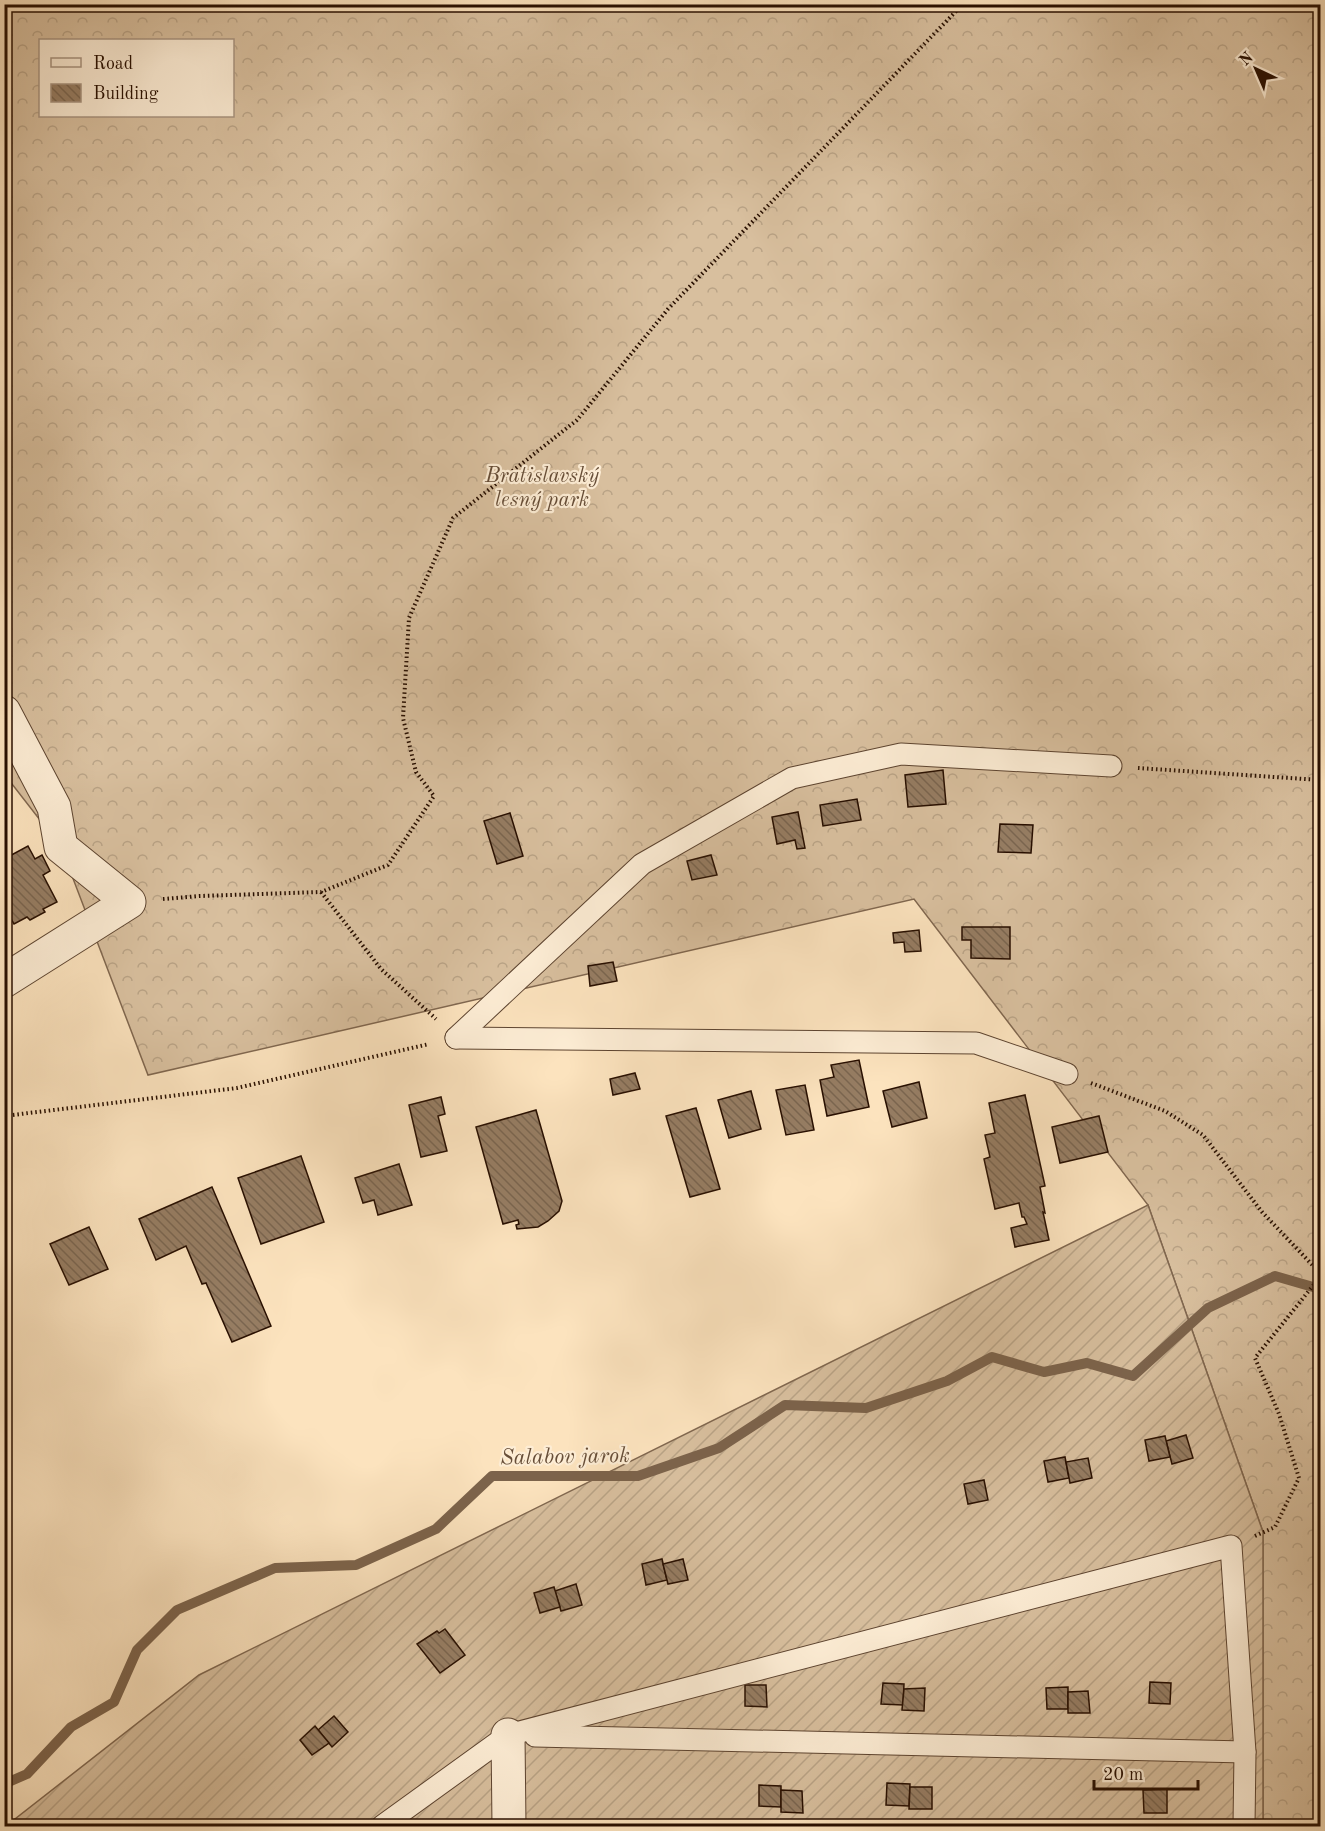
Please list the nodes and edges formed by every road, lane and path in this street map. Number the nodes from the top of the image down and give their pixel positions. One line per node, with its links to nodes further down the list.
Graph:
1 (963, 4): 5 (path)
2 (4, 712): 6 (street)
3 (1111, 766): 4 (path); 8 (lane)
4 (1320, 780)
5 (321, 892): 6 (path); 8 (path)
6 (129, 902): 7 (street)
7 (4, 981)
8 (456, 1038): 9 (lane); 10 (path)
9 (1067, 1074): 11 (path)
10 (4, 1116)
11 (1320, 1275): 12 (path)
12 (1230, 1546): 13 (lane); 14 (lane)
13 (508, 1735): 14 (lane); 15 (lane); 16 (street)
14 (1245, 1752): 17 (lane)
15 (382, 1827)
16 (509, 1827)
17 (1244, 1827)

